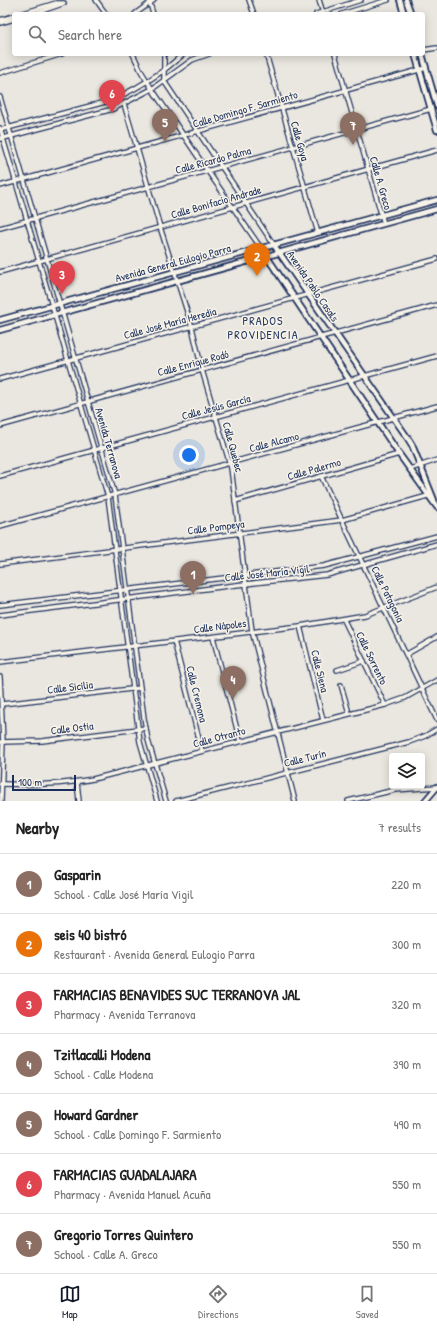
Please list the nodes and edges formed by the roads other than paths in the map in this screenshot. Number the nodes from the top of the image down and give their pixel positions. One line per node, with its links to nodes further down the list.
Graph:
1 (96, 0): 12 (street)
2 (154, 0): 9 (street)
3 (250, 0): 15 (street)
4 (319, 0): 16 (street)
5 (361, 0): 17 (street)
6 (388, 0): 18 (street)
7 (400, 0): 19 (street)
8 (406, 0): 20 (street)
9 (149, 2): 13 (street); 14 (street)
10 (27, 12): 11 (street)
11 (39, 12)
12 (105, 12)
13 (137, 12)
14 (152, 12)
15 (253, 12)
16 (323, 12)
17 (326, 12)
18 (349, 12)
19 (403, 12)
20 (409, 12)
21 (11, 19): 22 (street); 23 (street)
22 (0, 20)
23 (0, 23)
24 (437, 48): 25 (street)
25 (425, 50)
26 (55, 56): 38 (street)
27 (134, 56): 39 (street, Avenida Pablo Casals)
28 (164, 56): 36 (street)
29 (181, 56): 36 (street)
30 (203, 56): 40 (street)
31 (267, 56): 46 (street, Calle Goya)
32 (336, 56): 42 (street, Calle A. Greco)
33 (417, 56): 37 (street)
34 (423, 56): 35 (street)
35 (426, 68): 37 (street, Calle Domingo F. Sarmiento); 45 (street)
36 (165, 69): 39 (street); 40 (street)
37 (420, 69): 42 (street, Calle Domingo F. Sarmiento); 47 (street)
38 (0, 73)
39 (147, 80): 41 (street, Avenida Pablo Casals); 48 (street)
40 (164, 81): 41 (street); 52 (street, Avenida Pablo Casals)
41 (152, 89): 44 (street); 53 (street, Avenida Pablo Casals)
42 (345, 90): 46 (street, Calle Domingo F. Sarmiento); 50 (street, Calle A. Greco)
43 (0, 97): 48 (street, Avenida Terranova)
44 (124, 104): 54 (street); 56 (street, Calle Quebec)
45 (437, 106)
46 (282, 108): 52 (street, Calle Domingo F. Sarmiento); 57 (street, Calle Goya)
47 (431, 109): 50 (street, Calle Ricardo Palma); 51 (street)
48 (9, 128): 49 (street); 54 (street, Avenida Terranova)
49 (0, 129): 55 (street, Avenida Terranova)
50 (357, 130): 57 (street, Calle Ricardo Palma); 60 (street, Calle A. Greco)
51 (437, 130)
52 (199, 131): 53 (street, Calle Domingo F. Sarmiento); 59 (street, Avenida Pablo Casals)
53 (184, 135): 56 (street, Calle Domingo F. Sarmiento); 61 (street, Avenida Pablo Casals)
54 (11, 136): 55 (street); 62 (street, Avenida Terranova)
55 (1, 139): 63 (street, Avenida Terranova)
56 (137, 148): 62 (street, Calle Domingo F. Sarmiento); 65 (street, Calle Quebec)
57 (293, 148): 59 (street, Calle Ricardo Palma); 66 (street, Calle Goya)
58 (437, 150): 60 (street, Calle Bonifacio Andrade)
59 (223, 167): 61 (street, Calle Ricardo Palma); 68 (street, Avenida Pablo Casals)
60 (368, 169): 66 (street, Calle Bonifacio Andrade); 71 (street, Calle A. Greco)
61 (207, 170): 65 (street, Calle Ricardo Palma); 69 (street, Avenida Pablo Casals)
62 (24, 179): 63 (street, Calle Domingo F. Sarmiento); 72 (street, Avenida Terranova)
63 (16, 181): 64 (street, Calle Domingo F. Sarmiento); 73 (street, Avenida Terranova)
64 (0, 186)
65 (148, 187): 72 (street, Calle Ricardo Palma); 75 (street, Calle Quebec)
66 (304, 187): 68 (street, Calle Bonifacio Andrade); 77 (street, Calle Goya)
67 (437, 200): 71 (street, Avenida General Eulogio Parra)
68 (246, 203): 69 (street, Calle Bonifacio Andrade); 78 (street, Avenida Pablo Casals)
69 (233, 207): 75 (street, Calle Bonifacio Andrade); 79 (street, Avenida Pablo Casals)
70 (437, 209): 74 (street, Avenida General Eulogio Parra)
71 (381, 216): 74 (street, Calle A. Greco); 77 (street, Avenida General Eulogio Parra)
72 (35, 218): 73 (street, Calle Ricardo Palma); 82 (street, Avenida Terranova)
73 (27, 220): 76 (street, Calle Ricardo Palma); 84 (street, Avenida Terranova)
74 (384, 224): 80 (street, Avenida General Eulogio Parra)
75 (160, 227): 82 (street, Calle Bonifacio Andrade); 86 (street, Calle Quebec)
76 (0, 228)
77 (318, 233): 78 (street, Avenida General Eulogio Parra)
78 (274, 245): 79 (street, Avenida General Eulogio Parra); 80 (street, Avenida Pablo Casals)
79 (261, 248): 81 (street, Avenida Pablo Casals); 86 (street, Avenida General Eulogio Parra)
80 (280, 253): 81 (street, Avenida General Eulogio Parra); 88 (street, Avenida Pablo Casals)
81 (267, 257): 87 (street, Avenida General Eulogio Parra); 89 (street, Avenida Pablo Casals)
82 (47, 258): 84 (street, Calle Bonifacio Andrade); 90 (street, Avenida Terranova)
83 (437, 259): 88 (street, Calle José María Heredia)
84 (39, 261): 85 (street, Calle Bonifacio Andrade); 91 (street, Avenida Terranova)
85 (0, 272)
86 (175, 272): 87 (street, Calle Quebec); 90 (street, Avenida General Eulogio Parra)
87 (178, 281): 93 (street, Avenida General Eulogio Parra); 96 (street, Calle Quebec)
88 (308, 295): 89 (street, Calle José María Heredia); 98 (street, Avenida Pablo Casals)
89 (295, 298): 96 (street, Calle José María Heredia); 99 (street, Avenida Pablo Casals)
90 (60, 304): 91 (street, Avenida General Eulogio Parra); 93 (street, Avenida Terranova)
91 (52, 306): 94 (street, Avenida Terranova); 95 (street, Avenida General Eulogio Parra)
92 (437, 306): 98 (street, Calle Enrique Rodó)
93 (62, 313): 94 (street, Avenida General Eulogio Parra); 101 (street, Avenida Terranova)
94 (55, 315): 97 (street, Avenida General Eulogio Parra); 102 (street, Avenida Terranova)
95 (0, 320)
96 (192, 327): 101 (street, Calle José María Heredia); 103 (street, Calle Quebec)
97 (0, 330)
98 (335, 333): 99 (street, Calle Enrique Rodó); 104 (street, Avenida Pablo Casals)
99 (321, 337): 103 (street, Calle Enrique Rodó); 106 (street, Avenida Pablo Casals)
100 (437, 356): 104 (street, Calle Jesús García)
101 (76, 358): 102 (street, Calle José María Heredia); 107 (street, Avenida Terranova)
102 (68, 360): 105 (street, Calle José María Heredia); 108 (street, Avenida Terranova)
103 (202, 370): 107 (street, Calle Enrique Rodó); 110 (street, Calle Quebec)
104 (364, 376): 106 (street, Calle Jesús García); 111 (street, Avenida Pablo Casals)
105 (0, 379)
106 (349, 380): 110 (street, Calle Jesús García); 112 (street, Avenida Pablo Casals)
107 (88, 401): 108 (street, Calle Enrique Rodó); 114 (street, Avenida Terranova)
108 (81, 403): 113 (street, Calle Enrique Rodó); 115 (street, Avenida Terranova)
109 (437, 406): 111 (street, Calle Alcamo)
110 (216, 416): 114 (street, Calle Jesús García); 118 (street, Calle Quebec)
111 (393, 418): 112 (street, Calle Alcamo); 119 (street, Avenida Pablo Casals)
112 (378, 423): 116 (street, Avenida Pablo Casals); 118 (street, Calle Alcamo)
113 (0, 426)
114 (101, 448): 115 (street, Calle Jesús García); 123 (street, Avenida Terranova)
115 (95, 450): 121 (street, Calle Jesús García); 125 (street, Avenida Terranova)
116 (399, 454): 120 (street, Avenida Pablo Casals); 122 (street, Calle Palermo)
117 (437, 460): 119 (street)
118 (230, 463): 123 (street, Calle Alcamo); 126 (street, Calle Quebec)
119 (420, 465): 120 (street); 124 (street, Avenida Pablo Casals)
120 (410, 469): 124 (street, Avenida Pablo Casals)
121 (0, 476)
122 (321, 476): 126 (street, Calle Palermo); 128 (street, Calle Patagonia)
123 (115, 495): 125 (street, Calle Alcamo); 133 (street, Avenida Terranova)
124 (430, 495): 127 (street, Avenida Pablo Casals); 128 (street, Calle Pompeya)
125 (108, 497): 129 (street, Calle Alcamo); 134 (street, Avenida Terranova)
126 (235, 501): 130 (street, Calle Quebec)
127 (437, 507)
128 (342, 520): 130 (street, Calle Pompeya); 135 (street, Calle Patagonia)
129 (0, 526)
130 (239, 533): 133 (street, Calle Pompeya); 138 (street, Calle Quebec)
131 (437, 536): 135 (street, Calle José María Vigil)
132 (437, 544): 137 (street, Calle José María Vigil)
133 (122, 548): 134 (street, Calle Pompeya); 141 (street, Avenida Terranova)
134 (115, 549): 136 (street, Calle Pompeya); 142 (street, Avenida Terranova)
135 (360, 557): 137 (street, Calle Patagonia); 138 (street, Calle José María Vigil)
136 (0, 564)
137 (364, 564): 139 (street, Calle José María Vigil); 146 (street, Calle Patagonia)
138 (245, 576): 139 (street, Calle Quebec); 141 (street, Calle José María Vigil)
139 (246, 584): 144 (street, Calle José María Vigil); 150 (street, Calle Quebec)
140 (437, 587): 146 (street, Calle Nápoles)
141 (128, 589): 142 (street, Calle José María Vigil); 144 (street, Avenida Terranova)
142 (120, 590): 143 (street, Avenida Terranova); 145 (street, Calle José María Vigil)
143 (122, 599): 144 (street, Calle José María Vigil); 147 (street, Calle José María Vigil); 155 (street, Avenida Terranova)
144 (129, 599): 154 (street, Avenida Terranova)
145 (0, 605)
146 (385, 608): 148 (street, Calle Nápoles); 156 (street, Calle Patagonia)
147 (0, 615)
148 (344, 620): 149 (street, Calle Nápoles); 157 (street, Calle Sorrento)
149 (300, 626): 150 (street, Calle Nápoles); 169 (street, Calle Siena)
150 (252, 632): 151 (street, Calle Nápoles); 174 (street, Calle Quebec)
151 (213, 636): 153 (street, Calle Nápoles); 175 (street)
152 (437, 637): 156 (street)
153 (174, 641): 154 (street, Calle Nápoles); 177 (street, Calle Cremona)
154 (135, 646): 155 (street, Calle Nápoles); 163 (street, Avenida Terranova)
155 (128, 647): 158 (street, Calle Nápoles); 165 (street, Avenida Terranova)
156 (407, 654): 164 (street, Calle Patagonia)
157 (364, 661): 159 (street); 167 (street, Calle Sorrento)
158 (0, 662)
159 (337, 670)
160 (0, 677): 166 (street)
161 (437, 680): 164 (street, Calle Otranto)
162 (341, 685): 168 (street)
163 (140, 688): 165 (street, Calle Sicilia); 171 (street, Avenida Terranova)
164 (423, 688): 167 (street, Calle Otranto); 170 (street, Calle Patagonia)
165 (133, 689): 166 (street, Calle Sicilia); 172 (street, Avenida Terranova)
166 (2, 704): 176 (street)
167 (385, 705): 168 (street, Calle Otranto)
168 (349, 714): 169 (street, Calle Otranto)
169 (323, 720): 174 (street, Calle Otranto)
170 (437, 720)
171 (146, 728): 172 (street, Calle Ostia); 178 (street, Avenida Terranova)
172 (138, 729): 176 (street, Calle Ostia); 179 (street, Avenida Terranova)
173 (437, 730): 180 (street, Calle Turín)
174 (278, 731): 175 (street, Calle Otranto); 180 (street, Calle Quebec)
175 (240, 741): 177 (street, Calle Otranto)
176 (1, 742): 182 (street)
177 (202, 751): 178 (street, Calle Otranto)
178 (154, 763): 179 (street, Calle Otranto); 187 (street, Avenida Terranova)
179 (147, 765): 181 (street, Calle Otranto); 186 (street, Avenida Terranova)
180 (288, 772): 188 (street, Calle Turín); 189 (street, Calle Quebec)
181 (77, 782): 182 (street, Calle Otranto); 185 (street)
182 (1, 784): 184 (street)
183 (437, 787): 190 (street); 191 (street)
184 (0, 801)
185 (79, 801)
186 (157, 801)
187 (166, 801)
188 (176, 801)
189 (295, 801)
190 (348, 801)
191 (425, 801)

